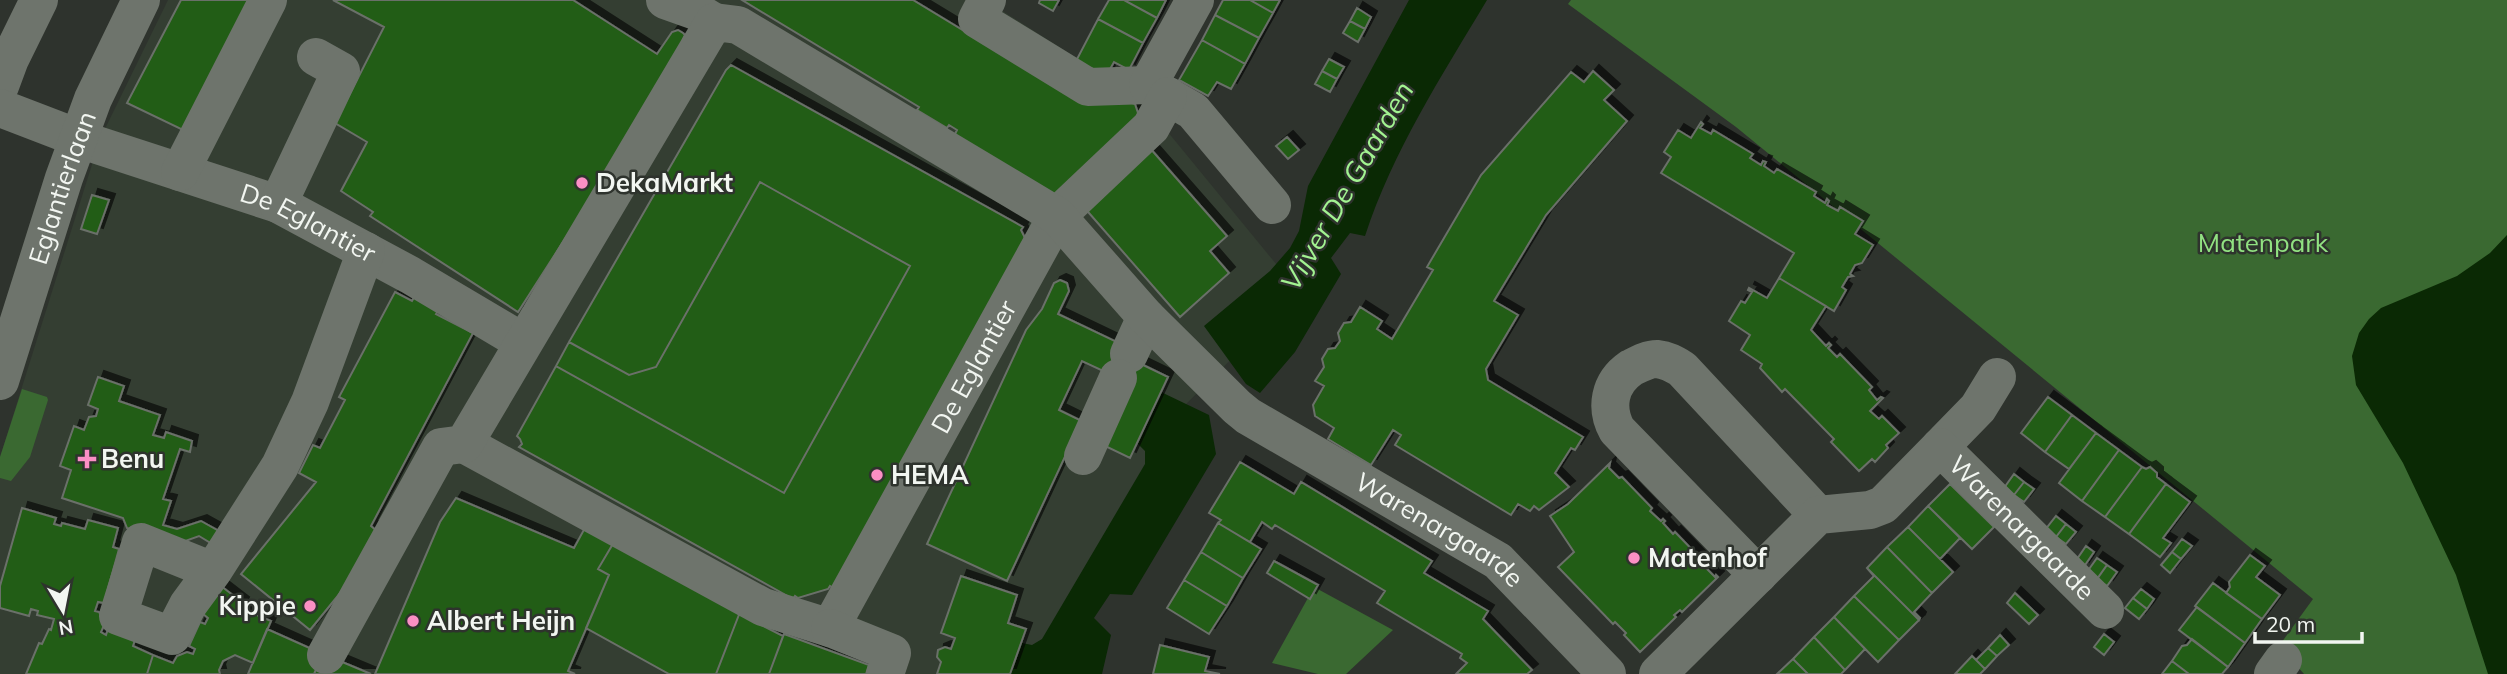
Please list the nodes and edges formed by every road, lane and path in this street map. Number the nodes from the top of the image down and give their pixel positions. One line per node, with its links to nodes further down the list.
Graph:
1 (39, 0): 8 (street)
2 (142, 0): 11 (street, Eglantierlaan)
3 (268, 0): 12 (street)
4 (988, 0): 9 (street)
5 (1195, 0): 9 (street, De Eglantier)
6 (694, 8): 15 (street); 18 (street)
7 (316, 57): 13 (street)
8 (0, 86)
9 (1158, 90): 14 (street); 15 (street, De Eglantier)
10 (0, 108): 11 (street, De Eglantier)
11 (78, 138): 12 (street, De Eglantier); 20 (street, Eglantierlaan)
12 (180, 172): 13 (street, De Eglantier)
13 (278, 204): 16 (street, De Eglantier)
14 (1272, 205)
15 (1056, 216): 17 (street); 28 (street, De Eglantier)
16 (366, 251): 18 (street, De Eglantier); 25 (street)
17 (1146, 317): 23 (street); 31 (street, Warenargaarde)
18 (523, 342): 21 (street)
19 (1997, 377): 22 (street, Warenargaarde)
20 (0, 381)
21 (464, 444): 28 (street); 29 (street)
22 (1941, 447): 24 (street, Warenargaarde); 27 (street, Warenargaarde)
23 (1083, 456)
24 (1818, 515): 26 (street); 26 (street)
25 (213, 571)
26 (1758, 575): 32 (street)
27 (2105, 610)
28 (830, 628): 30 (street)
29 (326, 654)
30 (885, 674)
31 (1607, 674)
32 (1658, 674)

